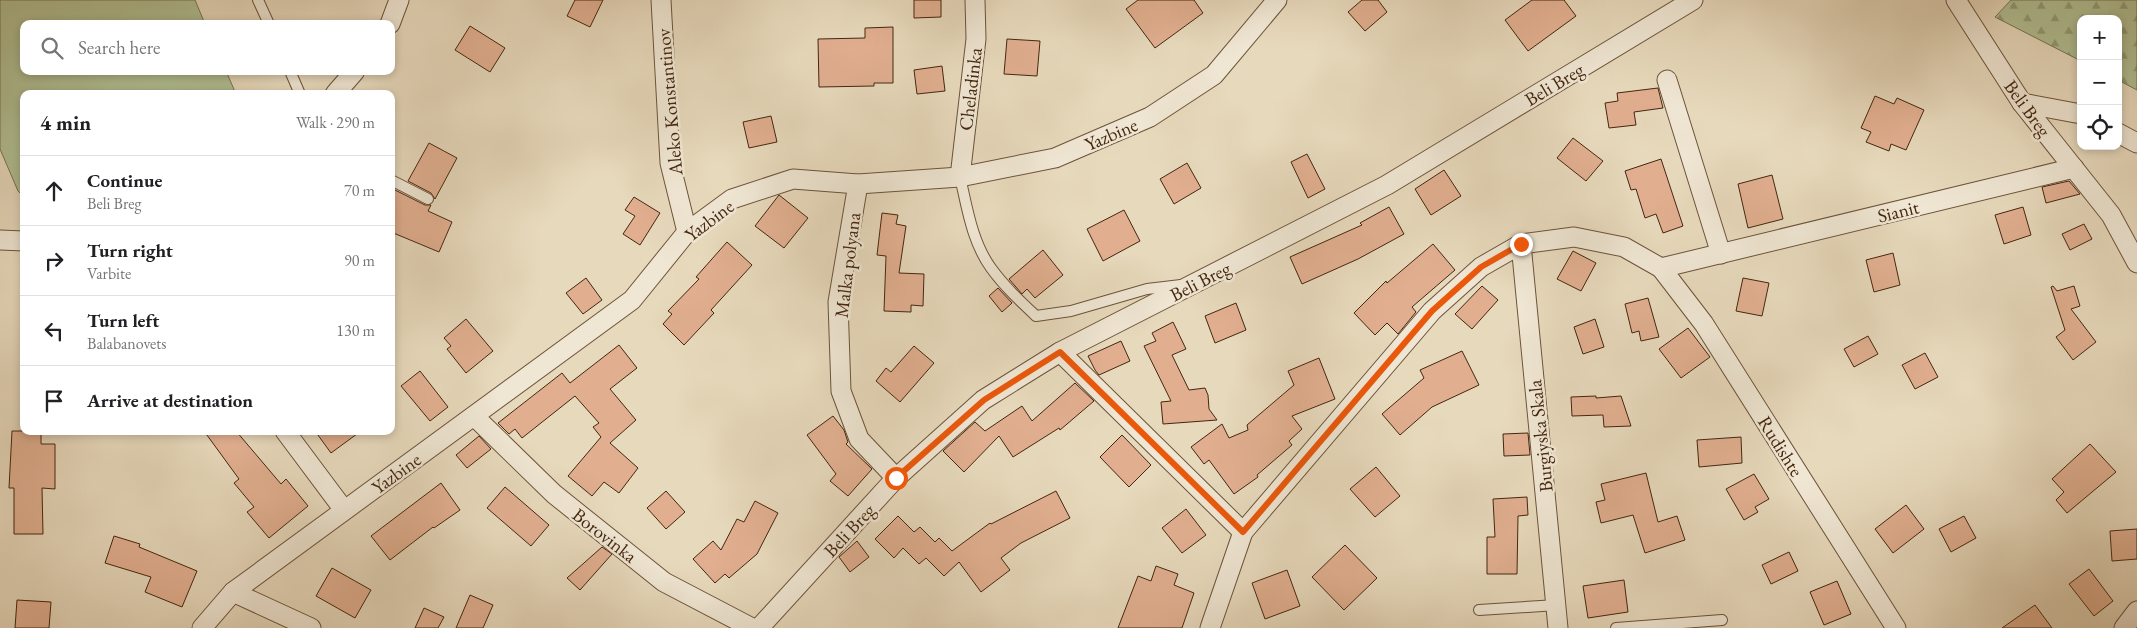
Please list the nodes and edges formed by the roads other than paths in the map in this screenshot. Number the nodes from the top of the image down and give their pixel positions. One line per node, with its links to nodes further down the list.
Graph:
1 (258, 0): 8 (lane)
2 (399, 0): 9 (street)
3 (661, 0): 24 (street, Aleko Konstantinov)
4 (975, 0): 20 (street, Cheladinka)
5 (1277, 0): 20 (street, Yazbine)
6 (1956, 0): 15 (street, Beli Breg)
7 (1689, 1): 31 (street, Beli Breg)
8 (267, 20)
9 (392, 20)
10 (292, 75): 13 (lane)
11 (352, 75): 14 (street)
12 (1667, 80): 28 (street)
13 (298, 90)
14 (338, 90)
15 (2022, 103): 16 (street); 19 (street, Beli Breg)
16 (2077, 113)
17 (2122, 135): 18 (street)
18 (2137, 143)
19 (2074, 168): 28 (street, Sianit); 29 (street, Beli Breg)
20 (960, 177): 22 (street, Yazbine); 31 (lane)
21 (395, 182): 23 (lane)
22 (858, 184): 24 (street, Yazbine); 35 (street, Malka polyana)
23 (428, 199)
24 (687, 232): 33 (street, Yazbine)
25 (0, 240): 26 (street)
26 (20, 242)
27 (1521, 244): 30 (street); 37 (street); 39 (street, Burgiyska Skala)
28 (1721, 254): 30 (street, Sianit)
29 (2137, 263)
30 (1661, 268): 50 (street, Rudishte)
31 (1196, 283): 32 (street, Beli Breg)
32 (1060, 352): 35 (street, Beli Breg); 37 (street)
33 (475, 417): 36 (street, Yazbine); 45 (street, Borovinka)
34 (288, 435): 36 (street)
35 (896, 478): 46 (street, Beli Breg)
36 (344, 510): 38 (street, Yazbine)
37 (1243, 532): 47 (street)
38 (233, 592): 43 (street); 44 (street)
39 (1556, 605): 40 (lane); 48 (street, Burgiyska Skala)
40 (1479, 610)
41 (2137, 611): 51 (street)
42 (1722, 620): 49 (lane)
43 (202, 628)
44 (311, 628)
45 (752, 628)
46 (758, 628)
47 (1210, 628)
48 (1558, 628)
49 (1616, 628)
50 (1896, 628)
51 (2124, 628)

